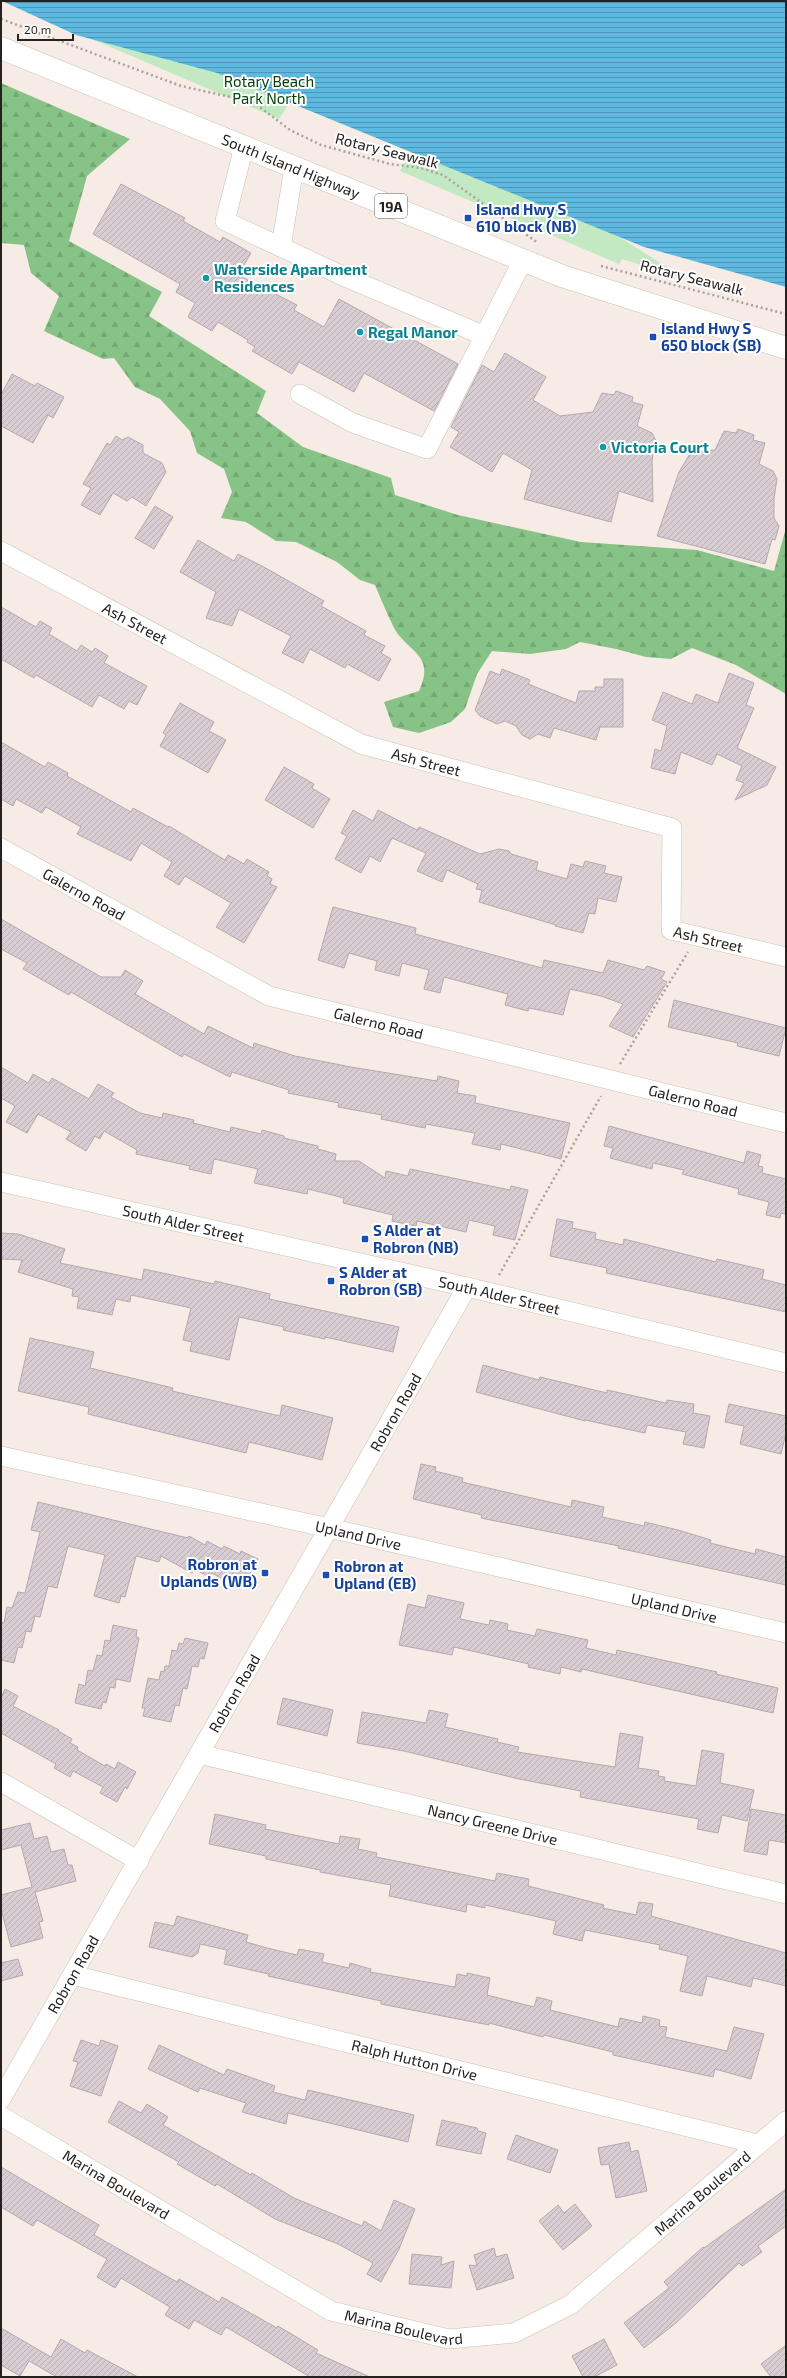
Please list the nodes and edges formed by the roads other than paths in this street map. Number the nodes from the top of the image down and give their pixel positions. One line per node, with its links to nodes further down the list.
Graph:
1 (1, 48): 2 (main road, South Island Highway / 19A)
2 (244, 147): 3 (main road, South Island Highway / 19A); 4 (street)
3 (294, 168): 4 (street); 5 (main road, South Island Highway / 19A)
4 (282, 247): 6 (street)
5 (523, 260): 6 (street); 7 (main road, South Island Highway / 19A)
6 (485, 336): 8 (street)
7 (786, 348)
8 (300, 394)
9 (1, 551): 11 (street, Ash Street)
10 (1, 848): 12 (street, Galerno Road)
11 (786, 957)
12 (786, 1123)
13 (1, 1182): 14 (street, South Alder Street)
14 (467, 1287): 15 (street, South Alder Street); 17 (street, Robron Road)
15 (786, 1363)
16 (1, 1456): 17 (street, Upland Drive)
17 (329, 1528): 18 (street, Upland Drive); 19 (street, Robron Road)
18 (786, 1633)
19 (199, 1754): 21 (street, Robron Road); 22 (street, Nancy Greene Drive)
20 (1, 1782): 21 (street)
21 (139, 1861): 23 (street, Robron Road)
22 (786, 1894)
23 (73, 1975): 24 (street, Robron Road); 27 (street, Ralph Hutton Drive)
24 (1, 2099)
25 (1, 2116): 27 (street, Marina Boulevard)
26 (786, 2121): 27 (street, Marina Boulevard)
27 (757, 2144)

